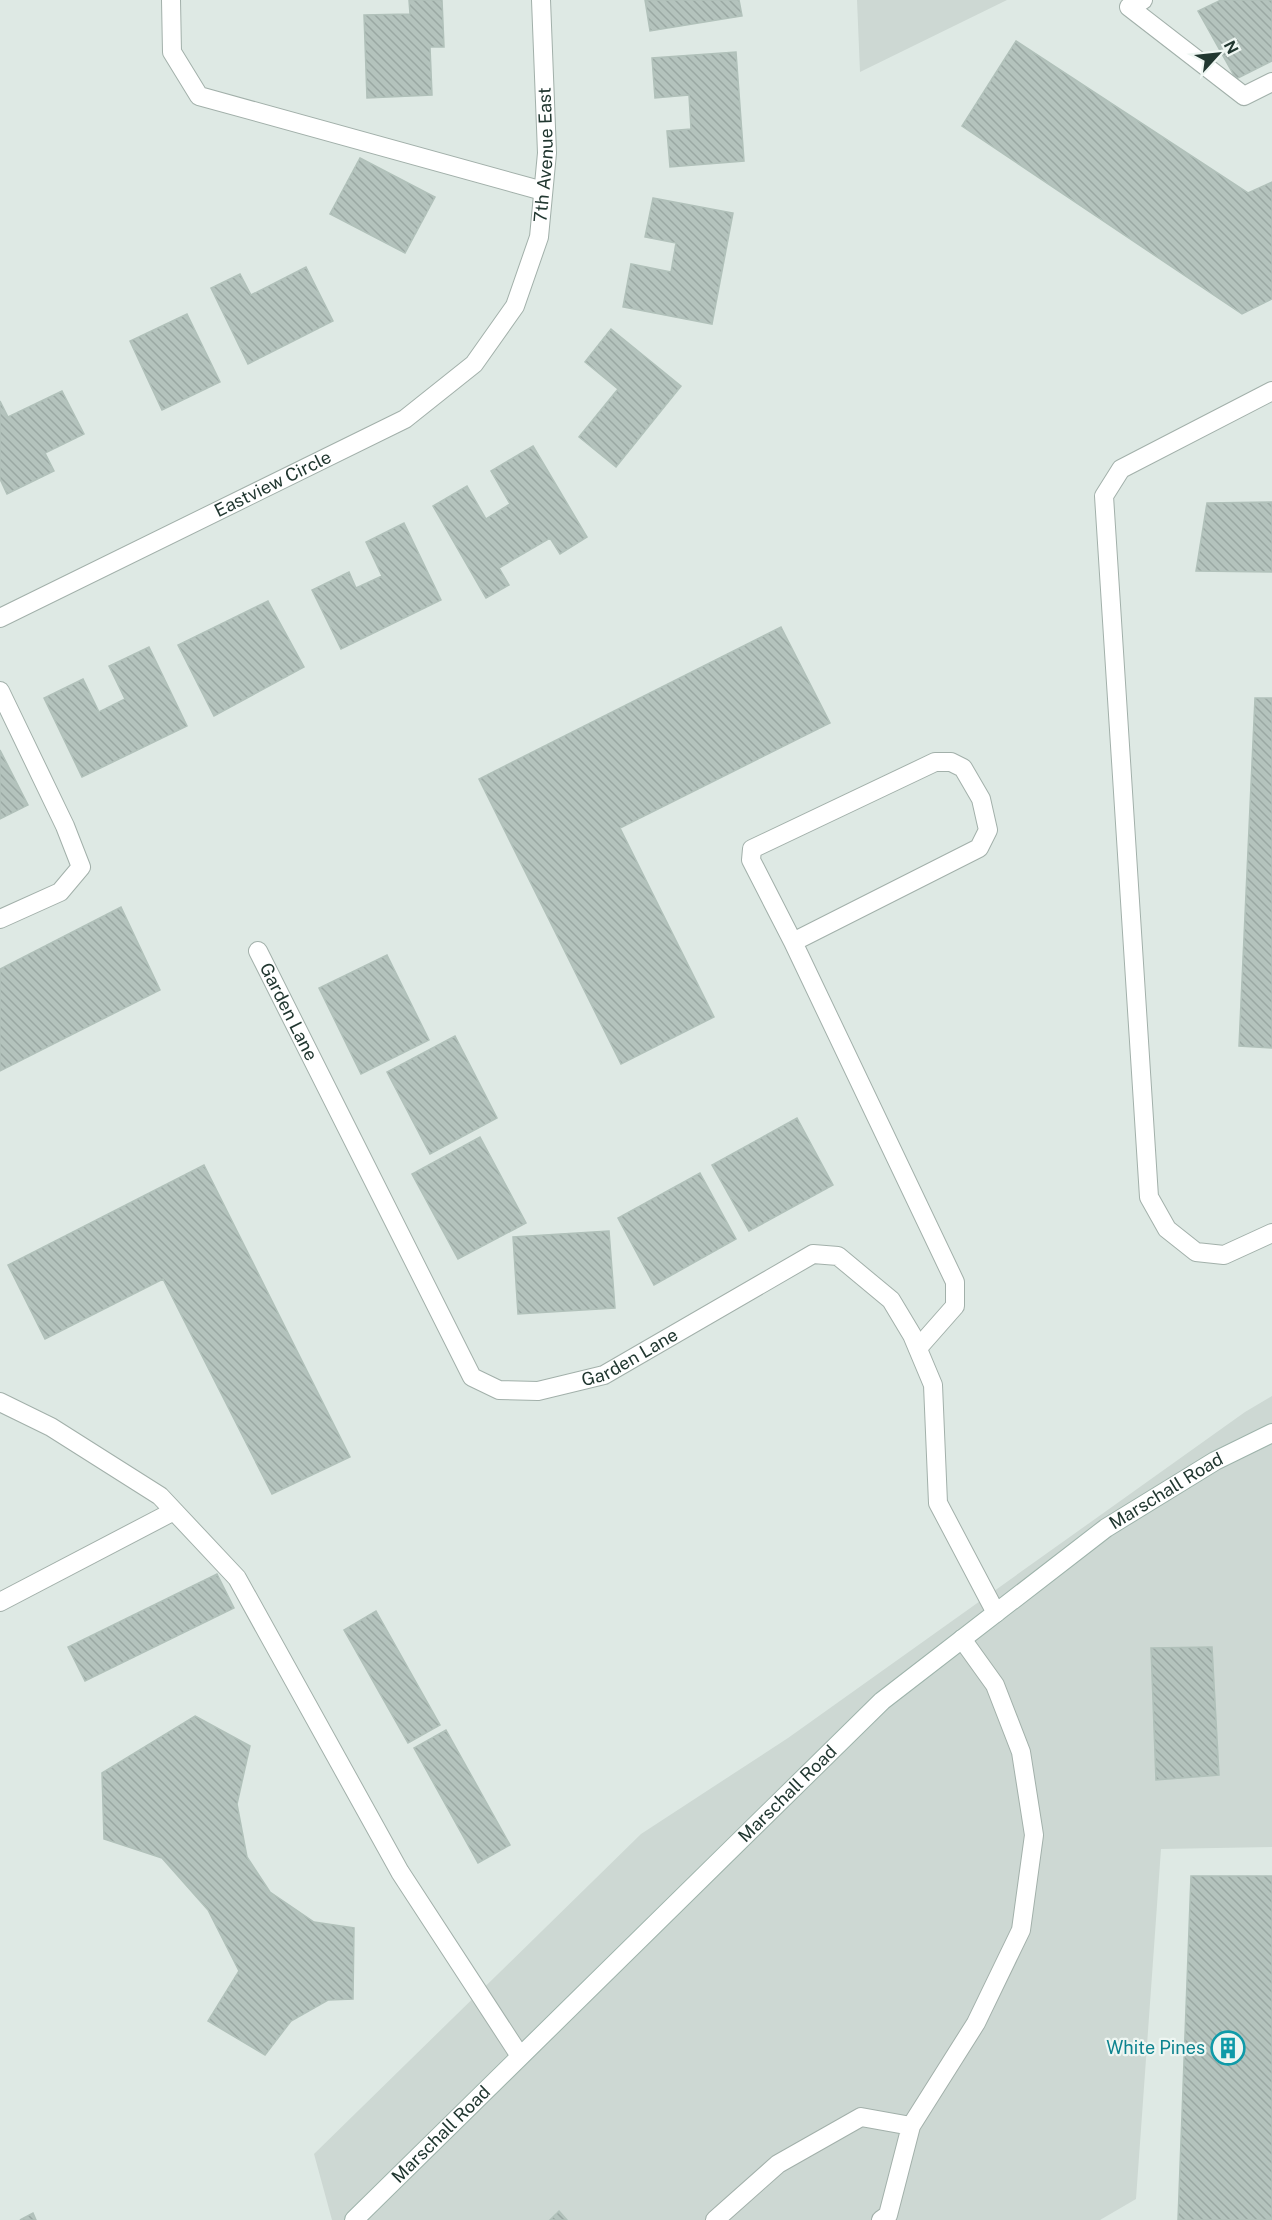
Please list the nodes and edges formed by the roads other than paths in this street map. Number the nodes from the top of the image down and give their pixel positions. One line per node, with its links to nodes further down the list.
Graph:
1 (171, 0): 5 (street)
2 (541, 0): 5 (street, 7th Avenue East)
3 (1143, 0): 4 (street)
4 (1272, 81)
5 (543, 191): 6 (street, 7th Avenue East)
6 (514, 306): 8 (street, Eastview Circle)
7 (1272, 391): 13 (street)
8 (0, 618)
9 (0, 691): 10 (street)
10 (0, 919)
11 (794, 942): 11 (street); 14 (street)
12 (258, 951): 14 (street, Garden Lane)
13 (1272, 1233)
14 (918, 1348): 19 (street, Garden Lane)
15 (0, 1402): 17 (street)
16 (1272, 1433): 19 (street, Marschall Road)
17 (174, 1511): 18 (street); 21 (street)
18 (0, 1602)
19 (996, 1613): 20 (street, Marschall Road)
20 (962, 1639): 21 (street, Marschall Road); 22 (street)
21 (520, 2056): 23 (street, Marschall Road)
22 (911, 2126): 24 (street); 25 (street)
23 (354, 2220)
24 (715, 2220)
25 (881, 2220)

